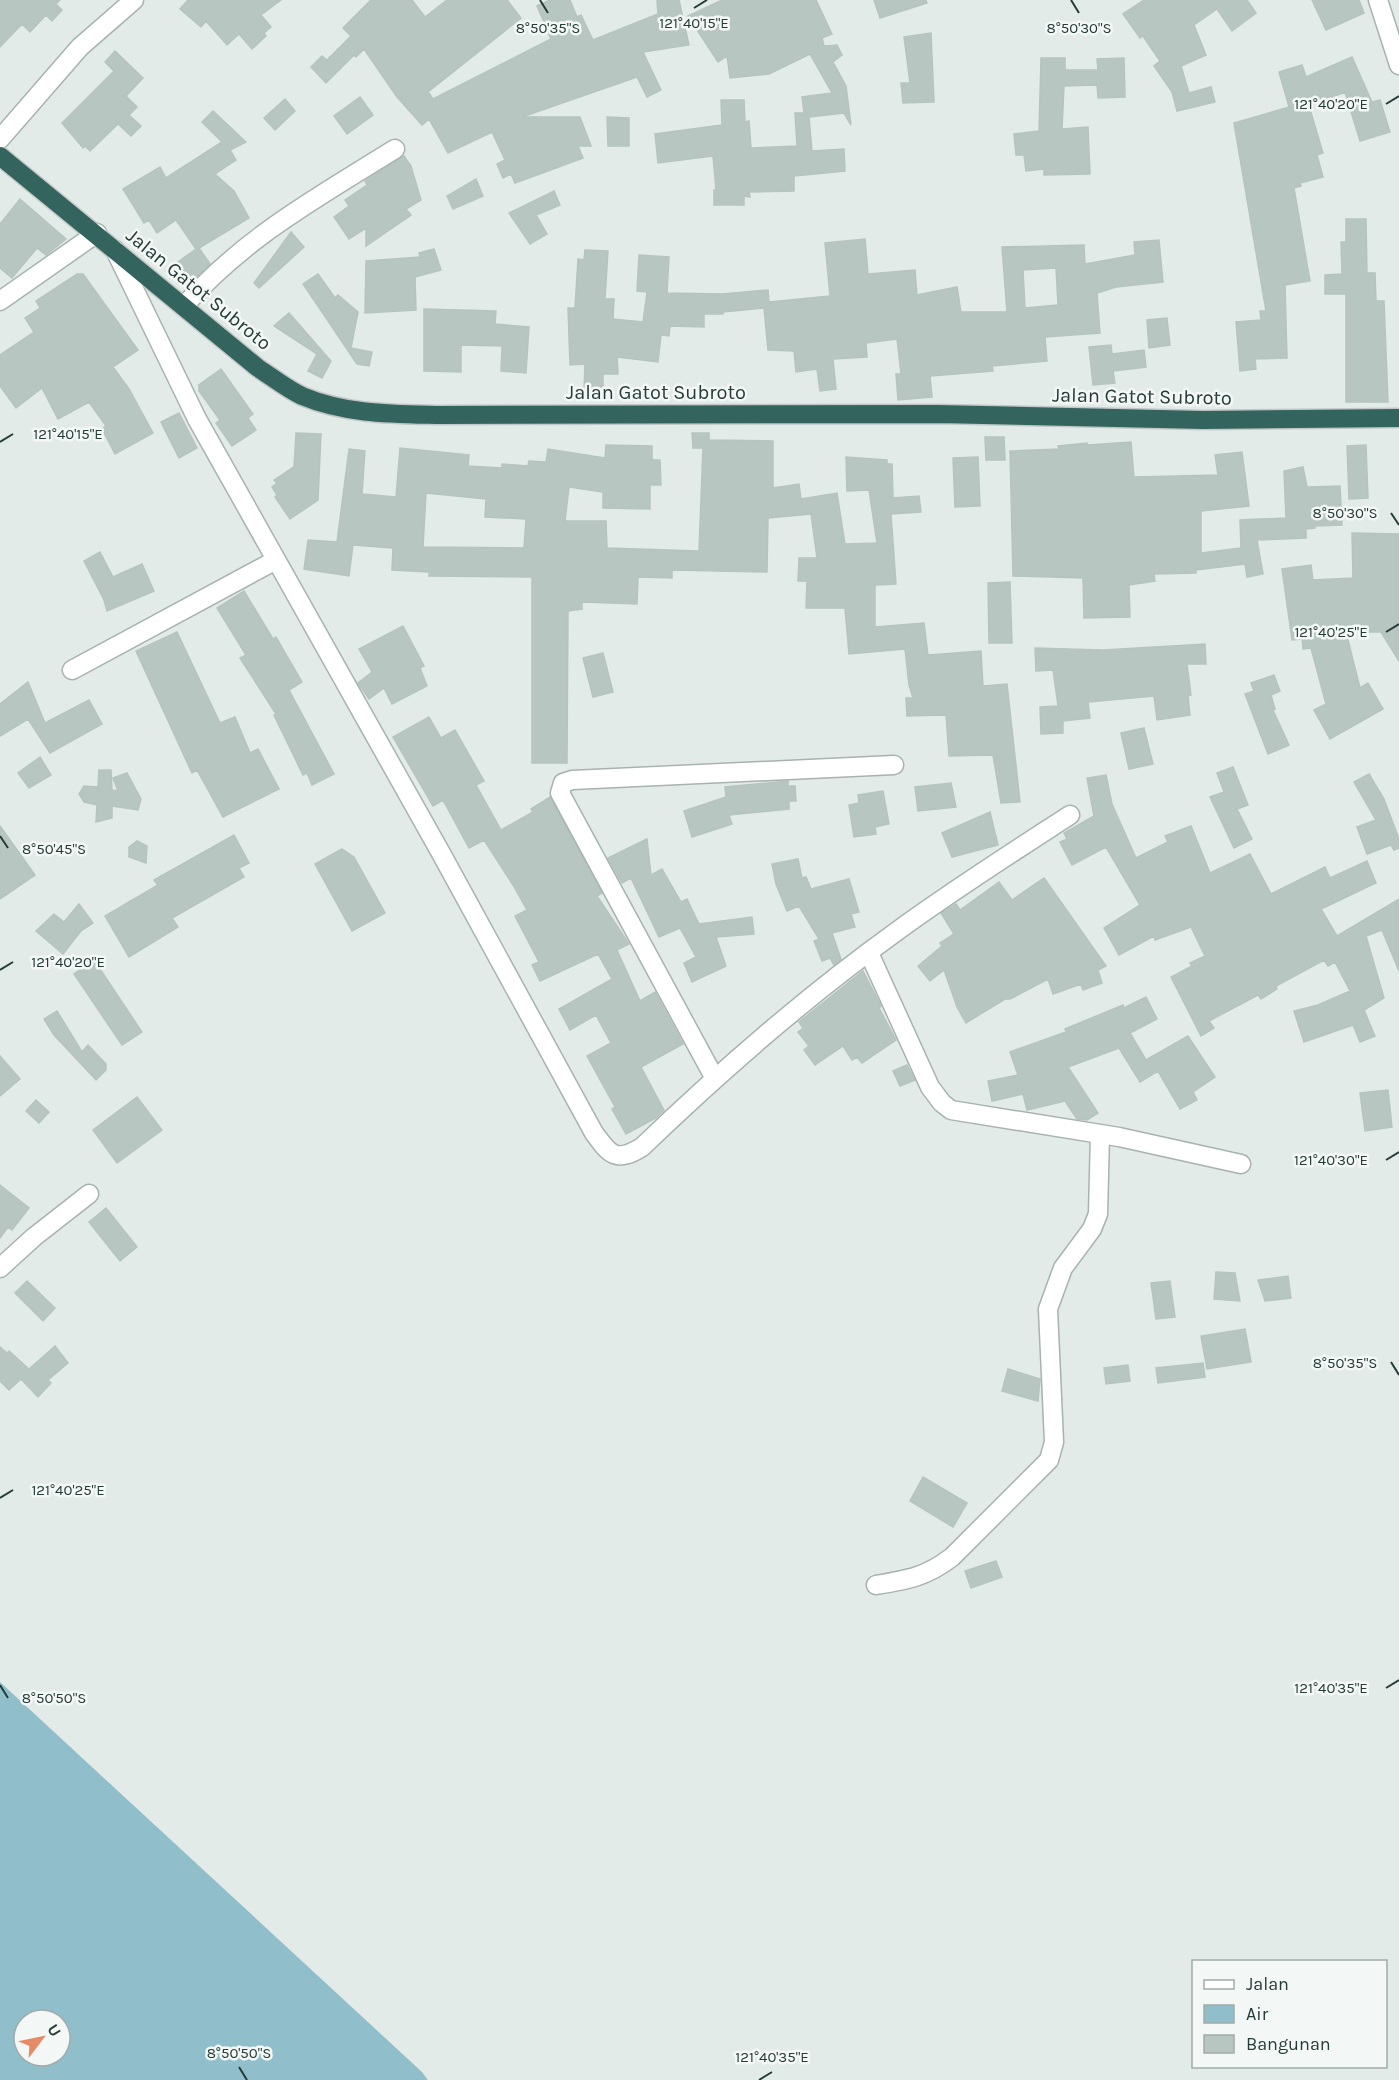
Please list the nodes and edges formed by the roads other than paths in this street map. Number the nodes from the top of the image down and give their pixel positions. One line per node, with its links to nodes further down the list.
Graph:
1 (134, 0): 4 (street)
2 (1378, 0): 3 (street)
3 (1399, 65)
4 (0, 139)
5 (395, 148): 10 (street)
6 (0, 156): 7 (highway, Jalan Gatot Subroto)
7 (97, 233): 8 (highway, Jalan Gatot Subroto); 9 (street)
8 (115, 250): 10 (highway, Jalan Gatot Subroto); 12 (street)
9 (0, 301)
10 (184, 306): 11 (highway, Jalan Gatot Subroto)
11 (1399, 418)
12 (276, 560): 13 (street); 17 (street)
13 (72, 670)
14 (894, 765): 17 (street)
15 (1070, 815): 16 (street)
16 (869, 953): 17 (street); 18 (street)
17 (714, 1077)
18 (1100, 1134): 19 (street); 22 (street)
19 (1241, 1164)
20 (88, 1194): 21 (street)
21 (0, 1268)
22 (876, 1585)

